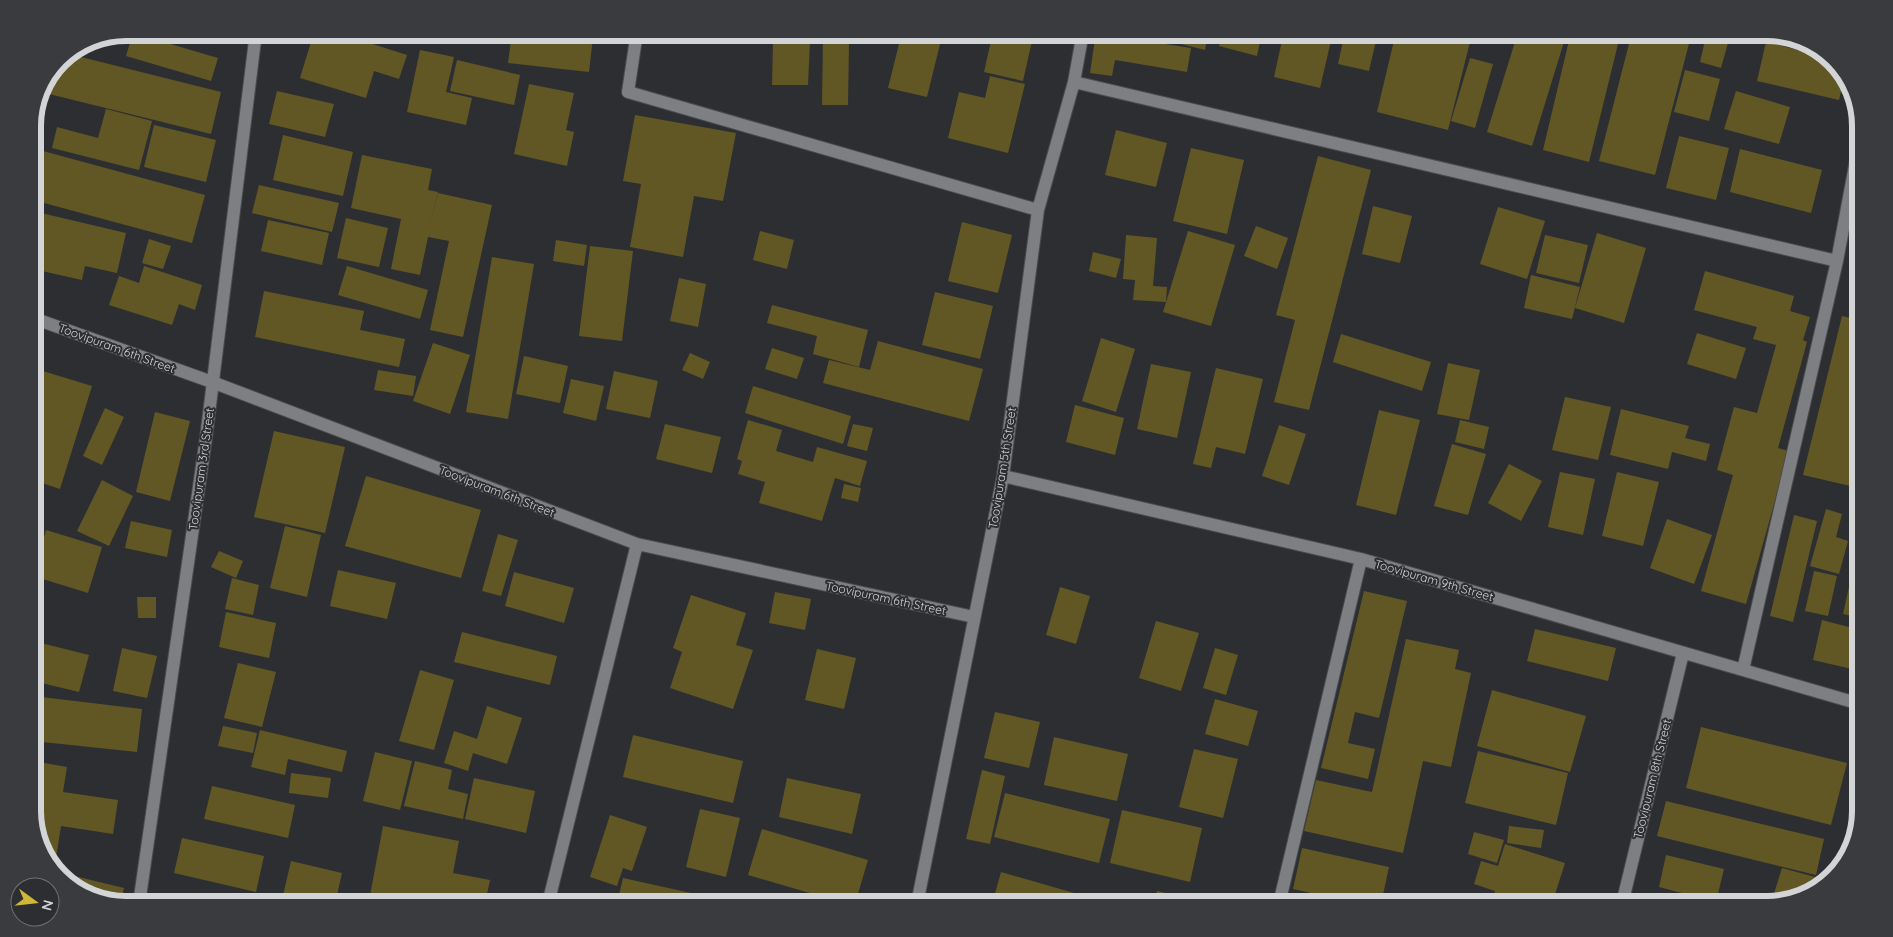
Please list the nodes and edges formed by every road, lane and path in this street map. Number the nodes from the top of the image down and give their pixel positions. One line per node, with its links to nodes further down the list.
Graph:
1 (255, 41): 9 (street, Toovipuram 3rd Street)
2 (636, 41): 6 (street)
3 (1081, 41): 4 (street, Toovipuram 5th Street)
4 (1074, 82): 6 (street, Toovipuram 5th Street); 7 (street)
5 (1852, 181): 7 (street)
6 (1038, 210): 10 (street, Toovipuram 5th Street)
7 (1837, 261): 15 (street)
8 (41, 321): 9 (street, Toovipuram 6th Street)
9 (212, 382): 11 (street, Toovipuram 6th Street); 17 (street, Toovipuram 3rd Street)
10 (1003, 476): 12 (street, Toovipuram 9th Street); 13 (street, Toovipuram 5th Street)
11 (637, 544): 13 (street, Toovipuram 6th Street); 18 (street)
12 (1361, 559): 14 (street, Toovipuram 9th Street); 20 (street)
13 (974, 617): 19 (street, Toovipuram 5th Street)
14 (1683, 653): 15 (street, Toovipuram 9th Street); 21 (street, Toovipuram 8th Street)
15 (1743, 670): 16 (street, Toovipuram 9th Street)
16 (1852, 702)
17 (140, 896)
18 (550, 896)
19 (920, 896)
20 (1281, 896)
21 (1624, 896)

